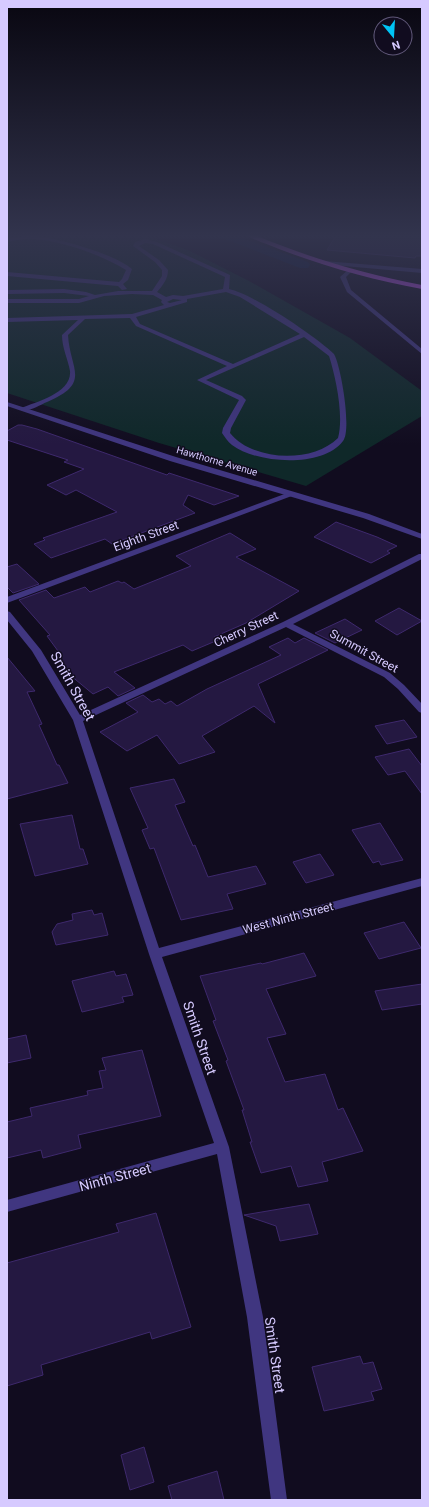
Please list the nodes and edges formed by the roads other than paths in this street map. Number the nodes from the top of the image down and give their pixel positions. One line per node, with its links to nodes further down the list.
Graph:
1 (256, 304): 7 (street)
2 (365, 304): 8 (street)
3 (168, 305): 4 (street)
4 (132, 316): 5 (street); 11 (street)
5 (82, 318): 6 (street); 13 (street)
6 (7, 320)
7 (304, 335): 11 (street); 11 (street)
8 (414, 344): 9 (street); 10 (street)
9 (422, 345)
10 (422, 352)
11 (233, 366)
12 (7, 404): 13 (street, Hawthorne Avenue)
13 (23, 409): 14 (street, Hawthorne Avenue)
14 (293, 494): 15 (street, Hawthorne Avenue); 17 (street, Eighth Street)
15 (422, 537)
16 (422, 556): 19 (street, Cherry Street)
17 (7, 600)
18 (7, 614): 21 (street, Smith Street)
19 (286, 624): 20 (street, Summit Street); 21 (street, Cherry Street)
20 (422, 710)
21 (78, 720): 23 (street, Smith Street)
22 (422, 882): 23 (street, West Ninth Street)
23 (155, 954): 24 (street, Smith Street)
24 (222, 1147): 25 (street, Ninth Street); 26 (street, Smith Street)
25 (7, 1206)
26 (279, 1500)

